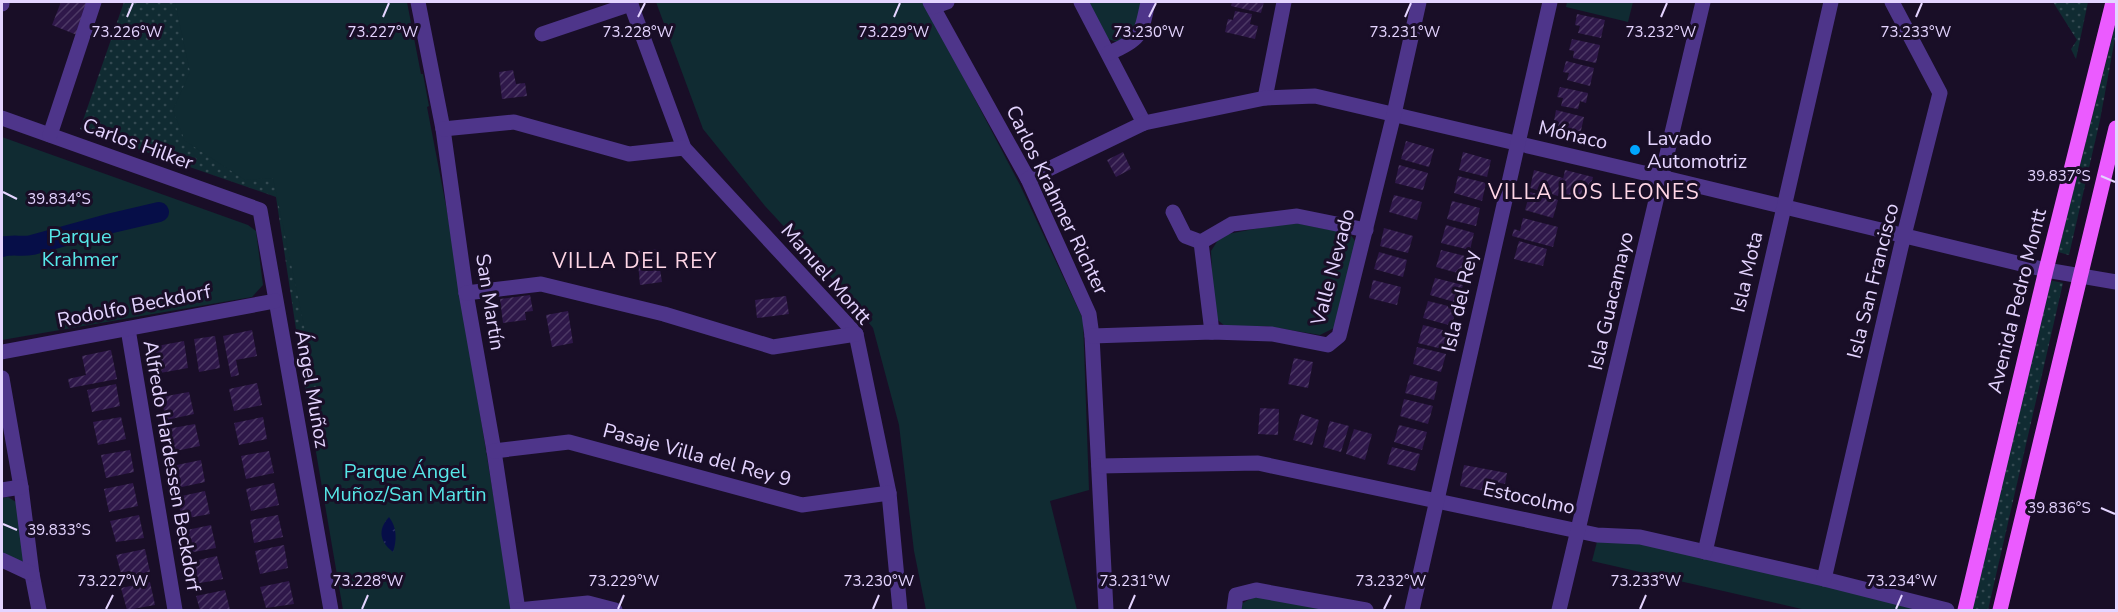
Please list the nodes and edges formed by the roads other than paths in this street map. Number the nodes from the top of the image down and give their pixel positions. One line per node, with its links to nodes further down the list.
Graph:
1 (94, 2): 22 (street)
2 (418, 2): 21 (street, San Martín)
3 (1081, 2): 15 (street)
4 (1148, 2): 15 (street)
5 (1284, 2): 16 (street)
6 (1419, 2): 17 (street, Valle Nevado)
7 (1550, 2): 23 (street, Isla del Rey)
8 (1703, 2): 25 (street, Isla Guacamayo)
9 (1831, 2): 27 (street, Isla Mota)
10 (1892, 2): 31 (street, Isla San Francisco)
11 (2113, 2): 33 (main road, Avenida Pedro Montt)
12 (630, 3): 14 (street); 24 (street, Manuel Montt)
13 (936, 3): 26 (street, Carlos Krahmer Richter)
14 (542, 34)
15 (1109, 53): 19 (street)
16 (1265, 98): 17 (street, Mónaco); 19 (street, Mónaco)
17 (1394, 114): 23 (street, Mónaco); 30 (street, Valle Nevado)
18 (2, 118): 22 (street, Carlos Hilker)
19 (1144, 123): 26 (street, Mónaco)
20 (2116, 128): 34 (main road)
21 (443, 129): 24 (street); 36 (street, San Martín)
22 (50, 135): 28 (street, Carlos Hilker)
23 (1517, 144): 25 (street, Mónaco); 49 (street, Isla del Rey)
24 (684, 148): 40 (street, Manuel Montt)
25 (1661, 177): 27 (street, Mónaco); 50 (street, Isla Guacamayo)
26 (1028, 179): 41 (street, Carlos Krahmer Richter)
27 (1784, 207): 31 (street, Mónaco); 51 (street, Isla Mota)
28 (260, 210): 37 (street, Ángel Muñoz)
29 (1173, 212): 32 (street)
30 (1366, 230): 32 (street); 39 (street, Valle Nevado)
31 (1905, 235): 33 (street, Mónaco); 54 (street, Isla San Francisco)
32 (1201, 242): 39 (street)
33 (2046, 270): 34 (street, Mónaco); 67 (main road, Avenida Pedro Montt)
34 (2079, 277): 35 (street, Mónaco); 68 (main road)
35 (2116, 282)
36 (466, 293): 40 (street); 44 (street, San Martín)
37 (275, 301): 38 (street, Rodolfo Beckdorf); 57 (street, Ángel Muñoz)
38 (128, 329): 42 (street, Rodolfo Beckdorf); 56 (street, Alfredo Hardessen Beckdorf)
39 (1212, 332): 41 (street, Valle Nevado)
40 (856, 334): 48 (street, Manuel Montt)
41 (1092, 336): 45 (street, Carlos Krahmer Richter)
42 (2, 352)
43 (2, 378): 46 (street)
44 (494, 451): 48 (street, Pasaje Villa del Rey 9); 58 (street, San Martín)
45 (1099, 466): 49 (street, Estocolmo); 61 (street, Carlos Krahmer Richter)
46 (21, 487): 47 (street); 53 (street)
47 (2, 489)
48 (889, 494): 60 (street, Manuel Montt)
49 (1436, 500): 50 (street, Estocolmo); 64 (street, Isla del Rey)
50 (1579, 530): 51 (street, Estocolmo); 65 (street, Isla Guacamayo)
51 (1705, 552): 54 (street, Estocolmo)
52 (2, 560): 53 (street)
53 (32, 574): 55 (street)
54 (1824, 579): 66 (street, Estocolmo)
55 (39, 610)
56 (175, 610)
57 (331, 610)
58 (518, 610): 59 (street)
59 (615, 610)
60 (900, 610)
61 (1106, 610)
62 (1234, 610): 63 (street)
63 (1365, 610)
64 (1412, 610)
65 (1559, 610)
66 (1947, 610)
67 (1965, 610)
68 (2000, 610)

